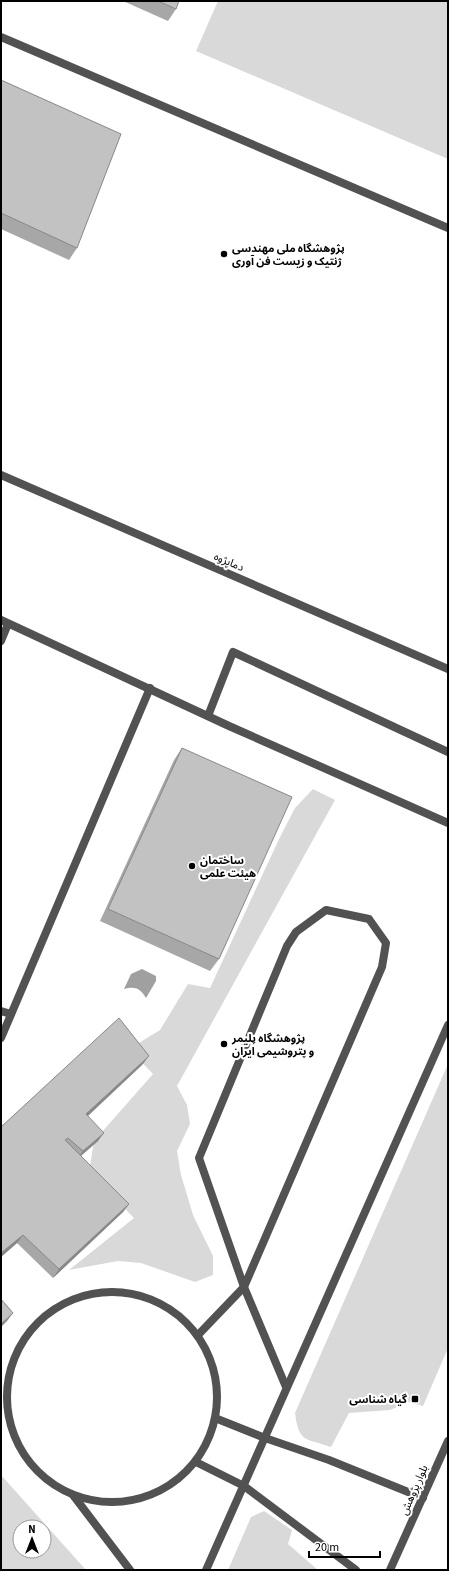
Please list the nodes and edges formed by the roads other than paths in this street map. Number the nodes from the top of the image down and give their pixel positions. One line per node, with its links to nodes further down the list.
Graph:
1 (1, 37): 2 (street)
2 (448, 228)
3 (1, 475): 6 (street, دماپژوه)
4 (5, 622): 5 (street); 7 (street)
5 (1, 641)
6 (448, 669)
7 (150, 688): 8 (street); 12 (street)
8 (208, 716): 9 (street); 10 (street)
9 (448, 752)
10 (448, 823)
11 (1, 1011): 12 (street)
12 (11, 1014): 14 (street)
13 (448, 1026): 17 (street)
14 (1, 1038)
15 (244, 1287): 15 (street); 16 (street); 17 (street)
16 (198, 1334): 18 (street); 23 (street)
17 (286, 1387): 19 (street)
18 (215, 1418): 19 (street); 21 (street)
19 (265, 1438): 22 (street); 24 (street)
20 (448, 1441): 24 (street, بلوار پژوهش)
21 (196, 1462): 22 (street); 23 (street)
22 (244, 1486): 26 (street); 27 (street)
23 (73, 1495): 25 (street)
24 (423, 1498): 28 (street, بلوار پژوهش)
25 (130, 1570)
26 (206, 1570)
27 (356, 1570)
28 (390, 1570)

